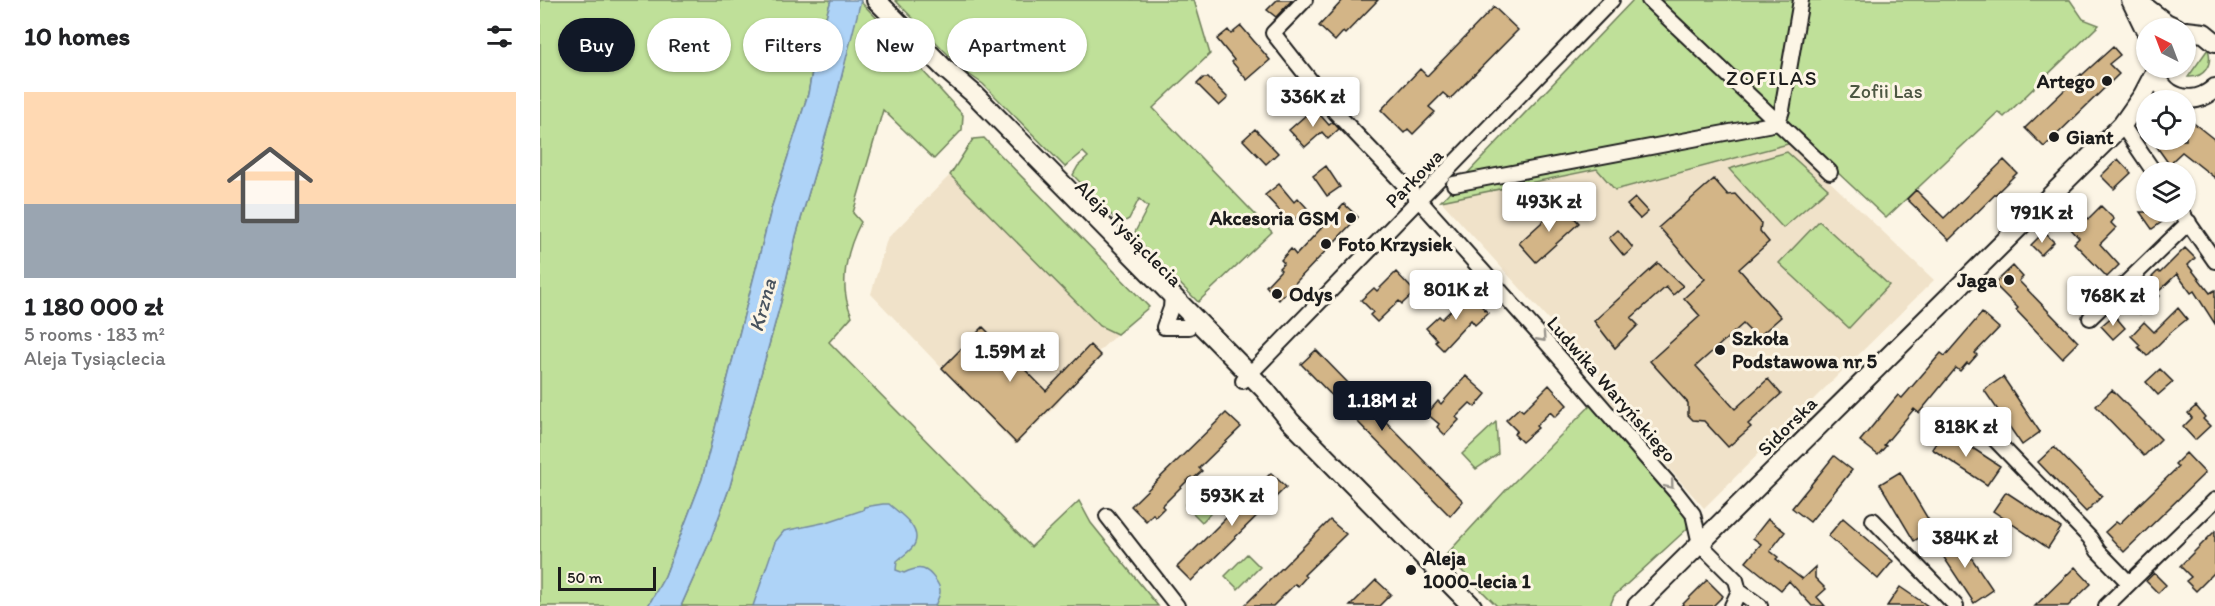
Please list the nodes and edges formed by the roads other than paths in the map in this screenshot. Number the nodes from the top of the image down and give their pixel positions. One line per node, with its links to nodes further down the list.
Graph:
1 (1305, 0): 21 (street, Ludwika Waryńskiego)
2 (1612, 0): 21 (street, Parkowa)
3 (1649, 0): 16 (street)
4 (1801, 0): 16 (street)
5 (2131, 0): 8 (street)
6 (2136, 0): 9 (street)
7 (881, 6): 25 (street, Aleja Tysiąclecia)
8 (2140, 18)
9 (2159, 18)
10 (2215, 26): 11 (street)
11 (2196, 30)
12 (2196, 32): 13 (street)
13 (2215, 42)
14 (2151, 78): 17 (street, Sidorska)
15 (2136, 116): 17 (street, Sidorska)
16 (1778, 123): 19 (street); 20 (street)
17 (2122, 125): 18 (street); 33 (street, Sidorska)
18 (2147, 162)
19 (1830, 172)
20 (1454, 184)
21 (1419, 201): 28 (street, Parkowa); 33 (street, Ludwika Waryńskiego, one-way to 33)
22 (2180, 222): 26 (street)
23 (2188, 222): 24 (street)
24 (2215, 261)
25 (1172, 301): 27 (street, Aleja Tysiąclecia); 27 (street); 28 (street, Aleja Tysiąclecia)
26 (2090, 318)
27 (1189, 327): 28 (street, Aleja Tysiąclecia)
28 (1247, 378): 37 (street, Aleja Tysiąclecia)
29 (1980, 424): 34 (street)
30 (2215, 500): 34 (street)
31 (1107, 516): 36 (street)
32 (1874, 520): 41 (street)
33 (1700, 544): 35 (street); 38 (street, Sidorska)
34 (2129, 583): 42 (street)
35 (1739, 591): 39 (street); 40 (street)
36 (1178, 606)
37 (1472, 606)
38 (1637, 606)
39 (1732, 606)
40 (1760, 606)
41 (1956, 606)
42 (2106, 606)

